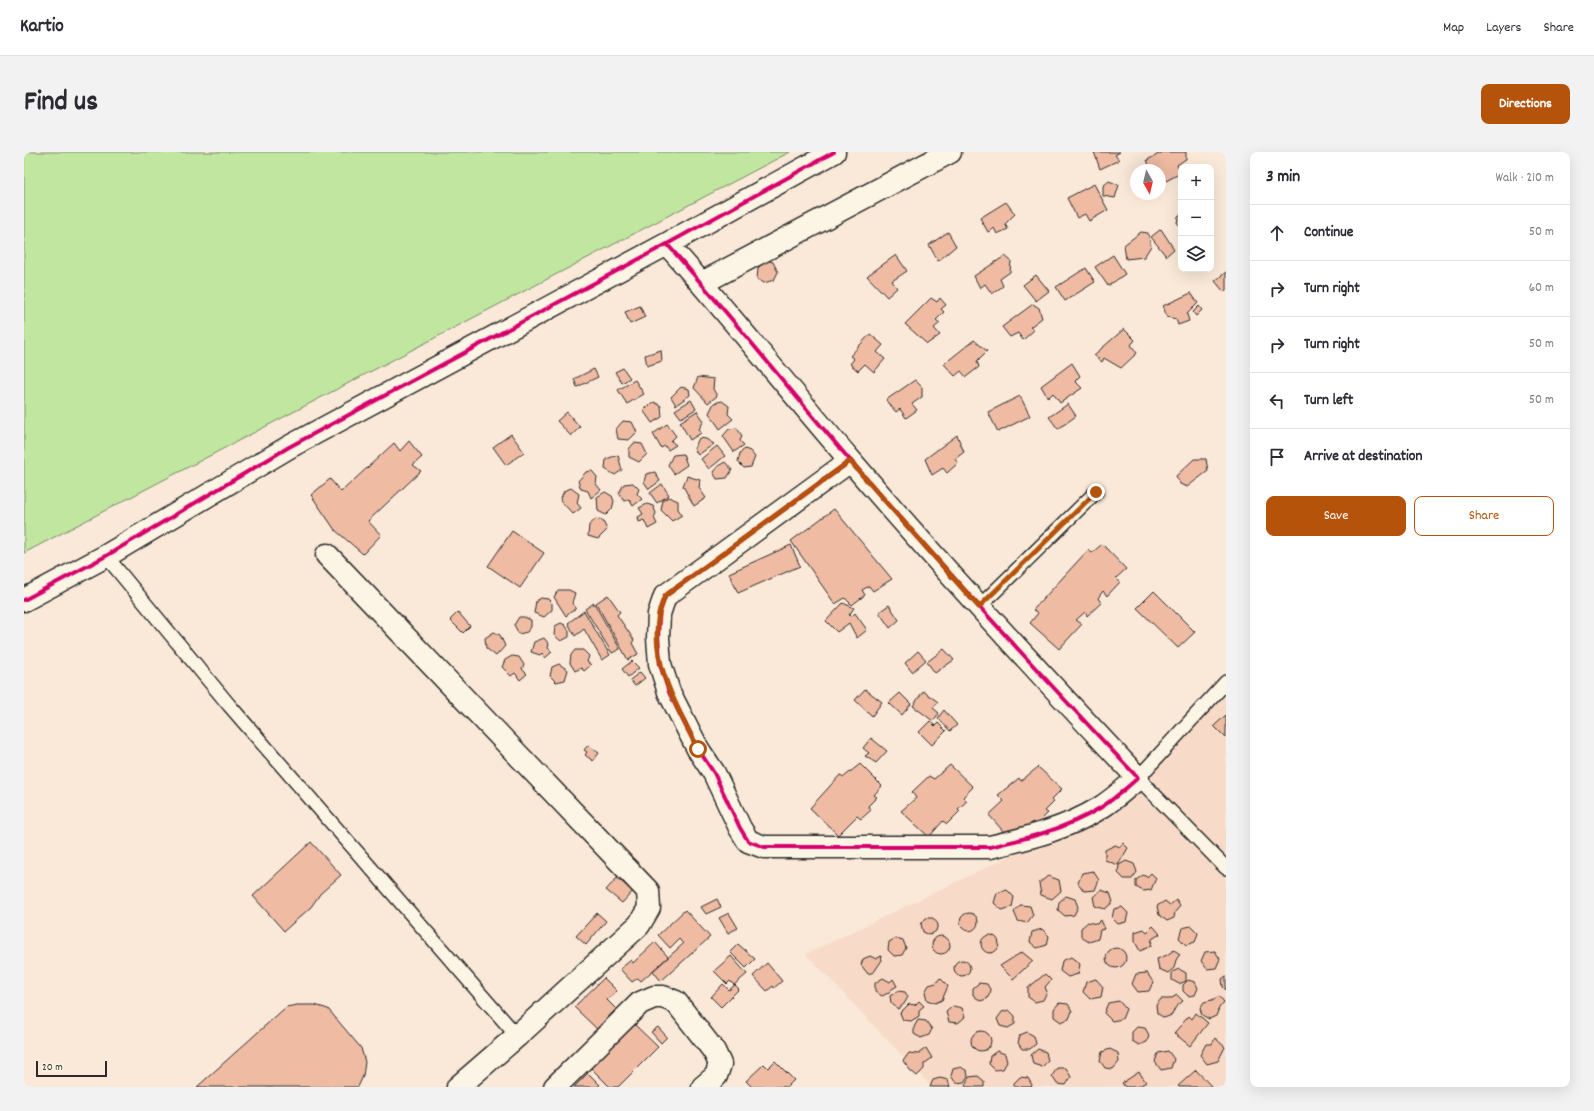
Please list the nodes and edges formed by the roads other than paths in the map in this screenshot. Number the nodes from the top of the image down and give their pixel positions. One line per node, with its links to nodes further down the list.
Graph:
1 (834, 152): 3 (street)
2 (950, 152): 4 (street)
3 (667, 244): 4 (street); 8 (street)
4 (702, 283): 5 (street)
5 (850, 461): 10 (street); 12 (street)
6 (1096, 492): 10 (lane)
7 (327, 555): 14 (street)
8 (106, 556): 9 (street); 14 (lane)
9 (24, 600)
10 (979, 607): 12 (street)
11 (1226, 682): 12 (lane)
12 (1138, 778): 13 (lane)
13 (1226, 868)
14 (517, 1036): 15 (street)
15 (458, 1087)
16 (556, 1087): 17 (street)
17 (703, 1087)

